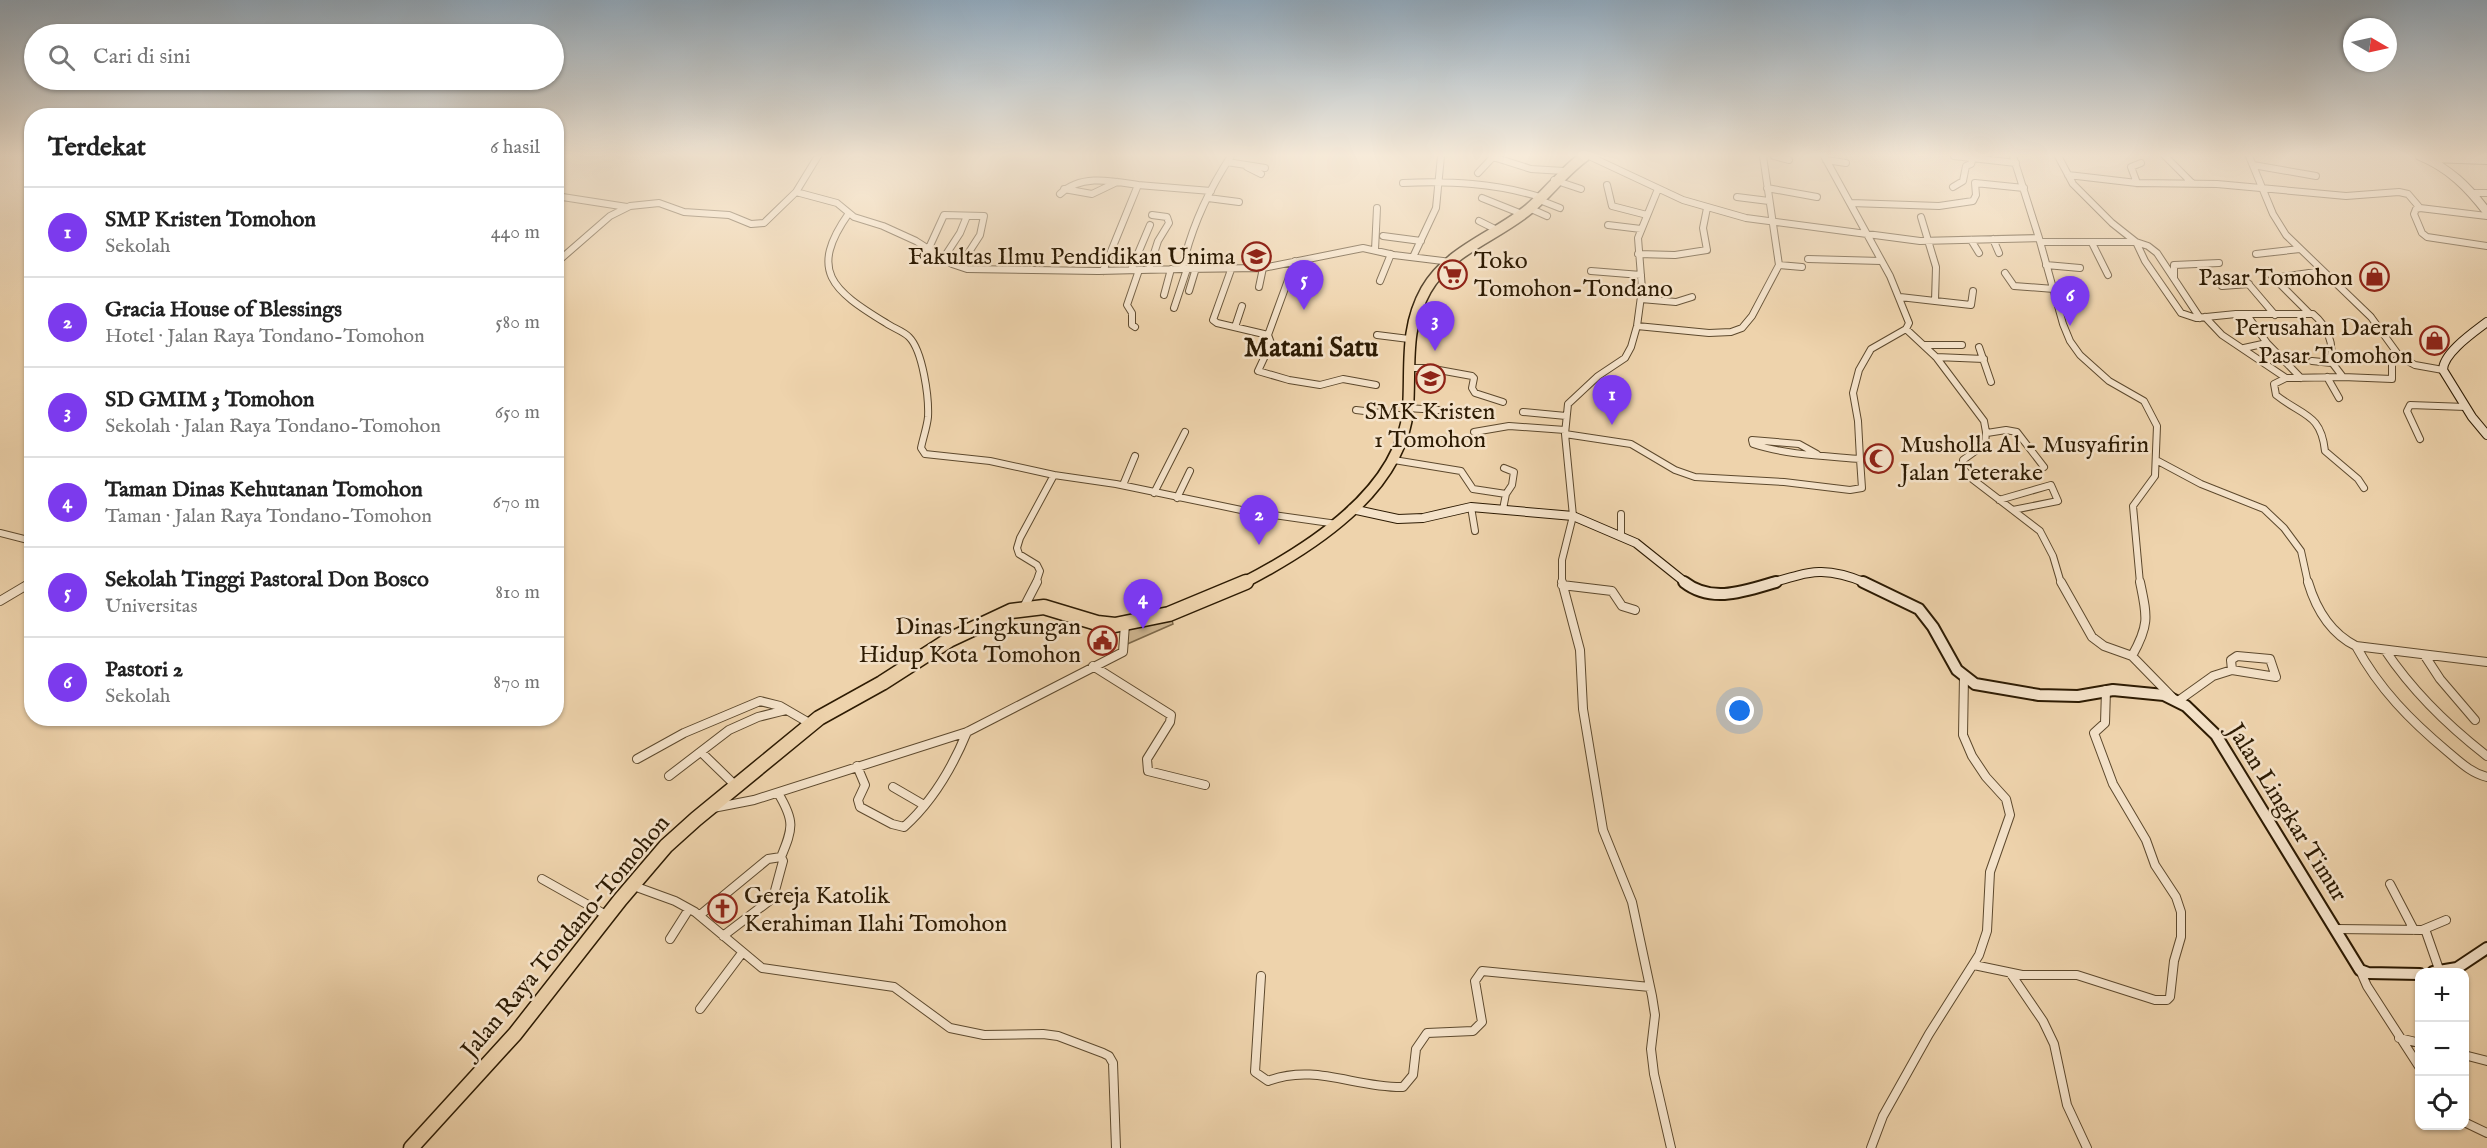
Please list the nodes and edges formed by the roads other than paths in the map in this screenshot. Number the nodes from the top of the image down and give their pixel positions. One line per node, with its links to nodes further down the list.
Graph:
1 (623, 210): 53 (street)
2 (677, 210): 3 (street)
3 (777, 210)
4 (845, 210): 22 (street)
5 (1128, 210): 74 (street)
6 (1203, 210): 71 (street)
7 (1377, 210): 47 (street)
8 (1435, 210): 40 (street)
9 (1524, 210): 34 (highway, Jalan Raya Tondano-Tomohon)
10 (1539, 210): 26 (street)
11 (1626, 210): 24 (street)
12 (1649, 210): 24 (street)
13 (1707, 210): 51 (street)
14 (1713, 210): 30 (street)
15 (1771, 210): 30 (street)
16 (1855, 210): 35 (street)
17 (2031, 210): 39 (street)
18 (2100, 210): 42 (street)
19 (2272, 210): 45 (street)
20 (2416, 210): 44 (street)
21 (2433, 210): 27 (street)
22 (849, 213): 46 (street); 148 (street)
23 (1152, 215): 69 (street)
24 (1647, 215): 33 (street)
25 (967, 216): 46 (street); 55 (street); 63 (street)
26 (1547, 216)
27 (2487, 216)
28 (1921, 217): 41 (street)
29 (1479, 221): 34 (street)
30 (1773, 222): 35 (street); 61 (street)
31 (1150, 225): 72 (street)
32 (1608, 225): 33 (street)
33 (1641, 229): 51 (street)
34 (1497, 230): 59 (highway, Jalan Raya Tondano-Tomohon)
35 (1869, 235): 41 (street); 58 (street)
36 (1383, 236): 40 (street)
37 (1993, 239): 38 (street); 39 (street); 49 (street)
38 (1971, 240): 41 (street); 48 (street)
39 (2040, 240): 43 (street); 62 (street)
40 (1421, 241): 54 (street)
41 (1930, 242): 91 (street)
42 (2136, 242): 43 (street); 80 (street); 98 (street)
43 (2092, 243): 79 (street)
44 (2487, 246)
45 (2300, 249): 52 (street); 76 (street)
46 (928, 250): 55 (street)
47 (1375, 250): 50 (street); 57 (street)
48 (1979, 253)
49 (1999, 253)
50 (1390, 254): 54 (street); 81 (street)
51 (1638, 254): 78 (street)
52 (2256, 254)
53 (564, 256)
54 (1413, 257): 59 (street)
55 (943, 259): 63 (street)
56 (1809, 259): 58 (street)
57 (1295, 261): 65 (street); 105 (street)
58 (1881, 261): 89 (street)
59 (1451, 262): 95 (highway, Jalan Raya Tondano-Tomohon)
60 (2219, 263): 80 (street)
61 (1779, 265): 66 (street); 103 (street)
62 (2046, 265): 68 (street); 84 (street)
63 (960, 267): 74 (street)
64 (1232, 267): 65 (street); 67 (street); 102 (street)
65 (1263, 267): 83 (street)
66 (1802, 267)
67 (1196, 268): 71 (street); 85 (street)
68 (2080, 268)
69 (1149, 269): 70 (street); 73 (street)
70 (1171, 269): 71 (street); 87 (street)
71 (1185, 269): 93 (street)
72 (1131, 270): 73 (street); 74 (street)
73 (1139, 270): 101 (street)
74 (1103, 271)
75 (1591, 271): 78 (street)
76 (2323, 271): 94 (street); 114 (street)
77 (2005, 273): 84 (street)
78 (1641, 275): 90 (street)
79 (2108, 275)
80 (2174, 278): 98 (street)
81 (1380, 281)
82 (2222, 286): 97 (street)
83 (1259, 287)
84 (2054, 289): 144 (street)
85 (1189, 291)
86 (1973, 291): 91 (street)
87 (1164, 295)
88 (1692, 297): 90 (street)
89 (1900, 297): 91 (street); 104 (street)
90 (1641, 299): 103 (street)
91 (1935, 302)
92 (1242, 306): 102 (street)
93 (1174, 309)
94 (2309, 313): 97 (street); 117 (street)
95 (1417, 314): 99 (street); 107 (highway, Jalan Raya Tondano-Tomohon)
96 (2247, 315): 97 (street); 98 (street); 108 (street)
97 (2275, 315)
98 (2203, 317): 112 (street)
99 (1440, 319)
100 (2487, 322): 119 (main road)
101 (1135, 327)
102 (1235, 327): 105 (street)
103 (1637, 327): 133 (street)
104 (1906, 329): 109 (street); 142 (street)
105 (1268, 335): 125 (street)
106 (1377, 335): 107 (street)
107 (1409, 339): 118 (highway, Jalan Raya Tondano-Tomohon)
108 (2267, 343): 112 (street); 123 (street)
109 (1924, 345): 110 (street); 113 (street)
110 (1962, 345)
111 (1979, 347): 115 (street)
112 (2244, 348): 122 (street)
113 (1936, 357): 115 (street); 137 (street)
114 (2400, 357): 119 (street); 121 (street)
115 (1984, 359): 124 (street)
116 (2312, 361): 117 (street)
117 (2332, 363): 121 (street)
118 (1409, 368): 127 (street); 132 (highway, Jalan Raya Tondano-Tomohon)
119 (2443, 370): 128 (main road)
120 (2327, 377): 121 (street); 123 (street); 126 (street)
121 (2343, 377)
122 (2286, 378): 123 (street); 150 (street)
123 (2301, 378)
124 (1991, 382)
125 (1376, 385)
126 (2339, 398)
127 (1503, 402)
128 (2466, 407): 138 (main road); 139 (street)
129 (1356, 410): 132 (street)
130 (1438, 410): 132 (street)
131 (1523, 411): 133 (street)
132 (1407, 412): 143 (highway, Jalan Raya Tondano-Tomohon)
133 (1566, 416): 136 (street)
134 (1185, 432): 151 (street)
135 (1474, 432): 136 (street)
136 (1565, 432): 142 (street); 160 (street)
137 (1987, 433): 145 (street); 154 (street)
138 (2487, 435)
139 (2420, 439)
140 (1817, 454): 140 (street); 142 (street)
141 (1135, 456): 149 (street)
142 (1860, 459)
143 (1394, 460): 152 (street); 156 (highway, Jalan Raya Tondano-Tomohon)
144 (2158, 461): 172 (street); 174 (street)
145 (2044, 467)
146 (1504, 468): 152 (street)
147 (1190, 471): 153 (street)
148 (1054, 475): 149 (street); 169 (street)
149 (1123, 485): 151 (street)
150 (2364, 488)
151 (1154, 493): 153 (street)
152 (1506, 494): 157 (street)
153 (1177, 498): 161 (street)
154 (1999, 500): 158 (street); 158 (street)
155 (1471, 507): 156 (main road); 157 (main road); 162 (street)
156 (1352, 509): 161 (highway, Jalan Raya Tondano-Tomohon)
157 (1503, 509): 160 (main road)
158 (2013, 510): 174 (street)
159 (1621, 514): 164 (street)
160 (1573, 516): 164 (main road); 166 (street)
161 (1336, 524): 171 (highway, Jalan Raya Tondano-Tomohon)
162 (1474, 531)
163 (0, 533): 165 (street)
164 (1621, 535): 179 (main road)
165 (24, 539)
166 (1562, 585): 170 (street); 220 (street)
167 (24, 587): 168 (street)
168 (0, 601)
169 (1023, 609): 171 (highway, Jalan Raya Tondano-Tomohon); 184 (highway, Jalan Raya Tondano-Tomohon)
170 (1635, 610)
171 (1125, 624): 177 (street)
172 (2356, 646): 173 (street); 191 (street)
173 (2385, 650): 175 (street); 187 (street)
174 (2132, 656): 181 (street)
175 (2425, 656): 176 (street); 183 (street)
176 (2487, 662)
177 (1093, 666): 185 (street); 192 (street)
178 (2232, 670): 178 (street); 181 (street)
179 (1964, 676): 180 (main road, Jalan Lingkar Timur); 213 (street)
180 (2106, 690): 181 (main road, Jalan Lingkar Timur); 217 (street)
181 (2176, 699): 206 (main road, Jalan Lingkar Timur)
182 (786, 710): 184 (street); 186 (street); 188 (street)
183 (2475, 720)
184 (811, 724): 193 (highway, Jalan Raya Tondano-Tomohon)
185 (967, 732): 189 (street); 196 (street)
186 (701, 752): 190 (street); 193 (street)
187 (2487, 756)
188 (637, 759)
189 (857, 766): 195 (street); 196 (street)
190 (669, 776)
191 (2487, 777)
192 (1205, 785)
193 (737, 787): 197 (highway, Jalan Raya Tondano-Tomohon)
194 (893, 787): 196 (street)
195 (778, 793): 197 (street); 198 (street)
196 (924, 805)
197 (707, 809): 201 (highway, Jalan Raya Tondano-Tomohon)
198 (781, 857): 204 (street); 209 (street)
199 (542, 879): 203 (street)
200 (2390, 884): 208 (street)
201 (631, 885): 202 (street); 203 (highway, Jalan Raya Tondano-Tomohon)
202 (689, 909): 204 (street); 210 (street)
203 (606, 915): 229 (highway, Jalan Raya Tondano-Tomohon)
204 (700, 915): 209 (street)
205 (2446, 920): 207 (street)
206 (2336, 929): 208 (street); 216 (main road, Jalan Lingkar Timur)
207 (2426, 929): 208 (street); 214 (street)
208 (2414, 930)
209 (723, 936): 212 (street)
210 (670, 939)
211 (2487, 948): 215 (main road)
212 (742, 953): 221 (street); 230 (street)
213 (1974, 965): 217 (street); 232 (street)
214 (2439, 968)
215 (2457, 968)
216 (2360, 970): 218 (main road); 222 (street)
217 (2012, 974): 233 (street)
218 (2415, 974)
219 (1261, 976): 220 (street)
220 (1650, 987): 231 (street)
221 (700, 1009)
222 (2399, 1038): 223 (street); 225 (street)
223 (2415, 1042)
224 (2469, 1056): 226 (street)
225 (2415, 1061)
226 (2487, 1061)
227 (2469, 1124): 228 (street)
228 (2487, 1133)
229 (411, 1148)
230 (1116, 1148)
231 (1671, 1148)
232 (1872, 1148)
233 (2087, 1148)

